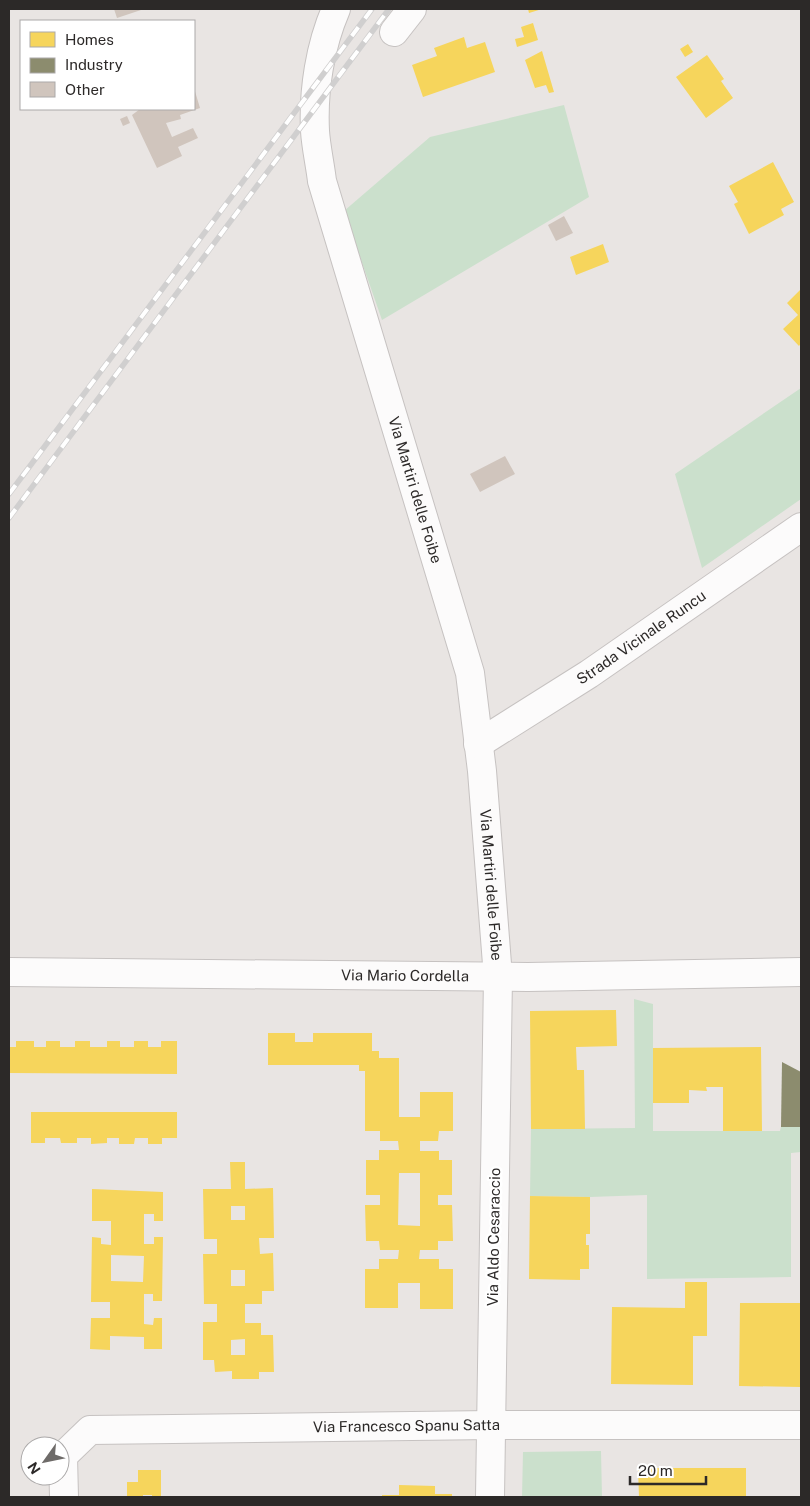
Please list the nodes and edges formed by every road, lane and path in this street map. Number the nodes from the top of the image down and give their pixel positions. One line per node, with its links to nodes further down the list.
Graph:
1 (336, 9): 5 (street, Via Martiri delle Foibe)
2 (412, 9): 3 (street)
3 (394, 32)
4 (801, 528): 5 (street, Strada Vicinale Runcu)
5 (478, 744): 8 (street, Via Martiri delle Foibe)
6 (9, 972): 8 (street, Via Mario Cordella)
7 (801, 972): 8 (street, Via Mario Cordella)
8 (498, 977): 9 (street, Via Aldo Cesaraccio)
9 (491, 1425): 10 (street, Via Francesco Spanu Satta); 11 (street, Via Francesco Spanu Satta); 12 (street, Via Aldo Cesaraccio)
10 (801, 1425)
11 (64, 1497)
12 (490, 1497)

